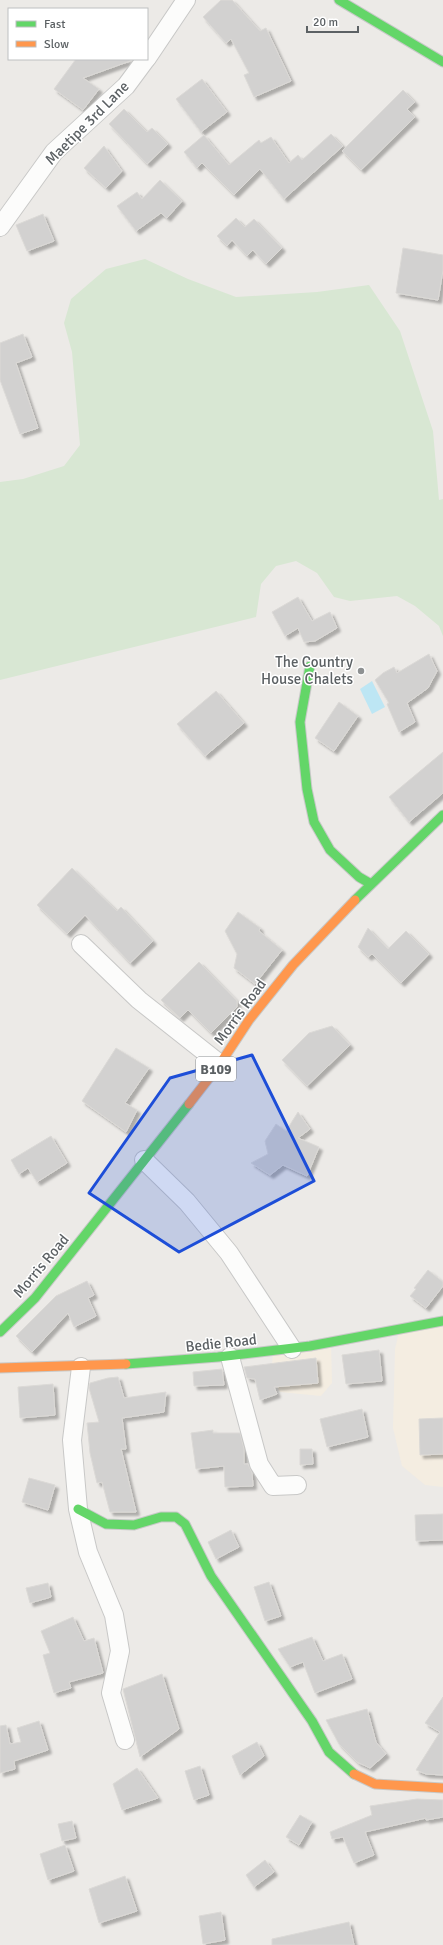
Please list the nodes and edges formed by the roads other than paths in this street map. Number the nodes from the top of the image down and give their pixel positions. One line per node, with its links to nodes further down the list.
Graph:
1 (186, 0): 3 (street, Maetipe 3rd Lane)
2 (339, 0): 5 (street)
3 (148, 57)
4 (146, 60): 6 (street, Maetipe 3rd Lane)
5 (443, 62)
6 (0, 227)
7 (310, 666): 9 (street)
8 (443, 815): 9 (street, Morris Road / B109)
9 (371, 884): 11 (street, Morris Road / B109)
10 (81, 944): 11 (street)
11 (220, 1064): 12 (street, Morris Road / B109)
12 (144, 1160): 14 (street, Morris Road / B109); 15 (street)
13 (443, 1321): 15 (street, Bedie Road)
14 (0, 1332)
15 (292, 1349): 16 (street, Bedie Road)
16 (230, 1357): 17 (street, Bedie Road); 19 (street)
17 (81, 1367): 18 (street, Bedie Road); 20 (street)
18 (0, 1368)
19 (297, 1486)
20 (78, 1509): 21 (street); 22 (street)
21 (125, 1740)
22 (443, 1788)

